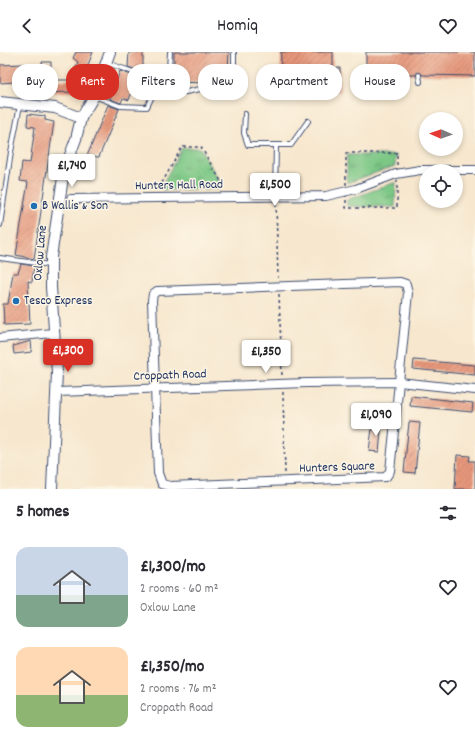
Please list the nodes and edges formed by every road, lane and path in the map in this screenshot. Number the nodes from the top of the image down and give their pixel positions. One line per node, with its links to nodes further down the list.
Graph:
1 (110, 52): 4 (street, Oxlow Lane)
2 (170, 52): 5 (lane)
3 (234, 52): 9 (lane)
4 (107, 63): 6 (lane)
5 (169, 64)
6 (127, 70)
7 (419, 75): 8 (lane)
8 (420, 82)
9 (190, 91)
10 (92, 100): 16 (street, Oxlow Lane)
11 (104, 100): 12 (lane)
12 (150, 100)
13 (0, 102): 14 (street)
14 (20, 104): 16 (street); 24 (lane)
15 (245, 114): 18 (lane)
16 (81, 118): 26 (street, Oxlow Lane)
17 (308, 121): 18 (lane)
18 (276, 145): 21 (lane)
19 (475, 170): 21 (street, Hunters Hall Road)
20 (222, 197): 21 (street, Hunters Hall Road); 22 (street, Hunters Hall Road); 22 (path)
21 (275, 197): 27 (path)
22 (162, 198): 23 (street, Hunters Hall Road)
23 (71, 199)
24 (0, 225)
25 (0, 258): 26 (lane)
26 (51, 265): 28 (street, Oxlow Lane)
27 (278, 286): 30 (street, Hunters Square); 31 (path); 32 (street, Hunters Square)
28 (53, 333): 29 (street); 34 (street, Oxlow Lane)
29 (0, 338)
30 (399, 382): 31 (street, Croppath Road); 33 (street, Croppath Road); 35 (street, Hunters Square)
31 (282, 384): 32 (street, Croppath Road); 35 (path)
32 (156, 389): 34 (street, Croppath Road); 35 (street, Hunters Square)
33 (475, 390)
34 (57, 392): 36 (street, Oxlow Lane)
35 (286, 481)
36 (52, 489)

